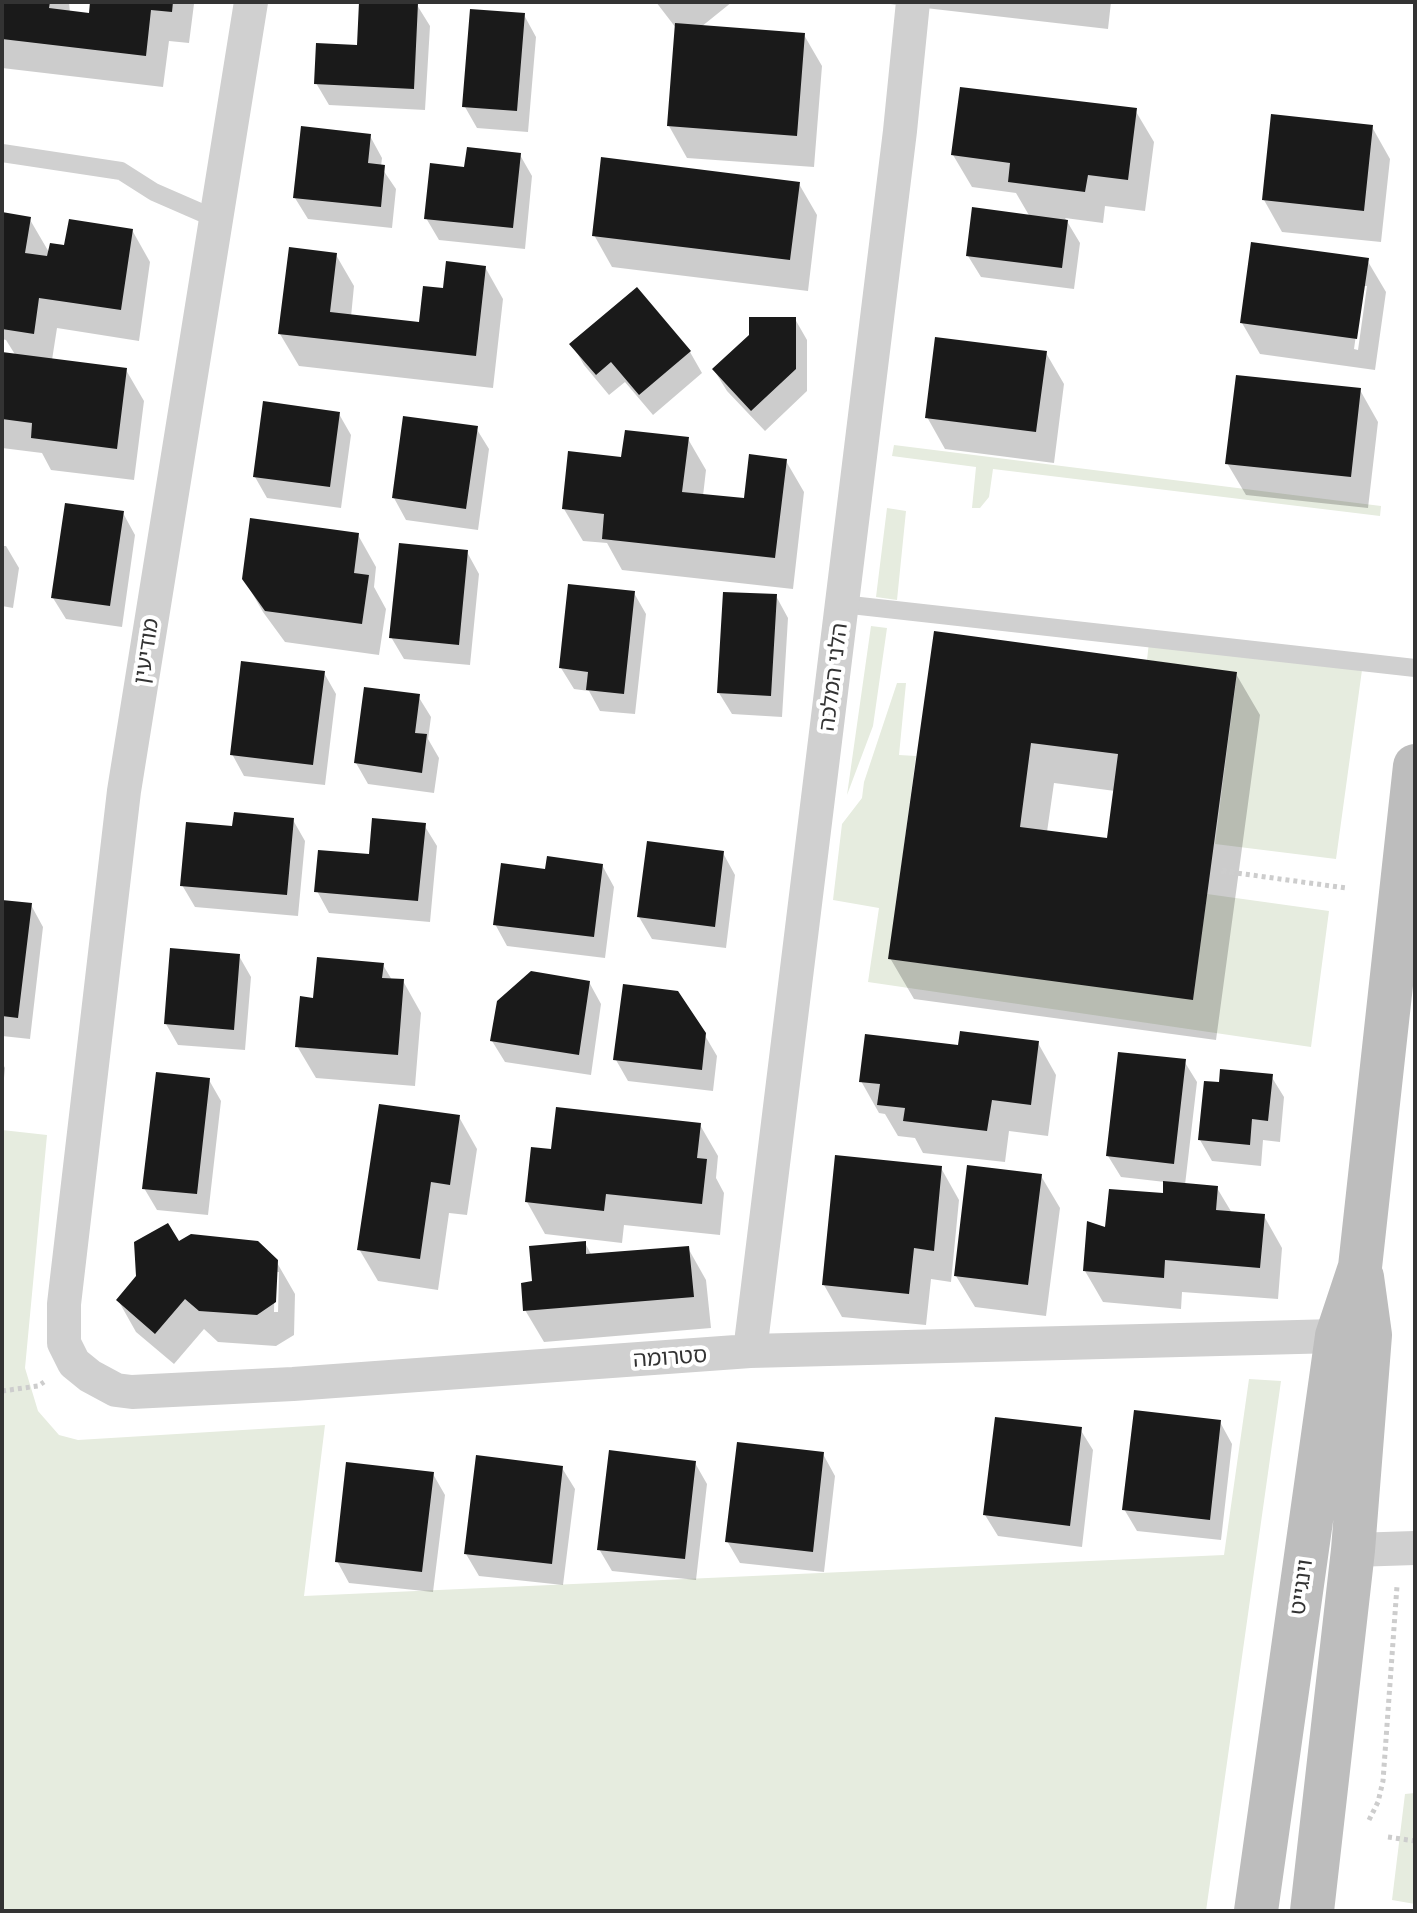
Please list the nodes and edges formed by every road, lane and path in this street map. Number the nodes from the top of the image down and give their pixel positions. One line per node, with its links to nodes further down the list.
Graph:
1 (251, 2): 4 (street, מודיעין)
2 (913, 2): 5 (street, הלני המלכה)
3 (2, 153): 4 (lane)
4 (216, 219): 12 (street, מודיעין)
5 (842, 604): 6 (lane); 14 (street, הלני המלכה)
6 (1415, 668)
7 (1415, 766): 10 (street, וינגייט)
8 (1222, 871): 9 (path)
9 (1346, 888)
10 (1405, 946): 11 (street, וינגייט)
11 (1360, 1267): 13 (street, וינגייט); 16 (street, וינגייט)
12 (64, 1304): 14 (street, סטרומה)
13 (1337, 1336): 14 (street, סטרומה); 19 (street, וינגייט)
14 (750, 1351)
15 (1415, 1548): 16 (street)
16 (1353, 1550): 20 (street, וינגייט)
17 (1388, 1837): 18 (path)
18 (1415, 1841)
19 (1256, 1911)
20 (1312, 1911)

